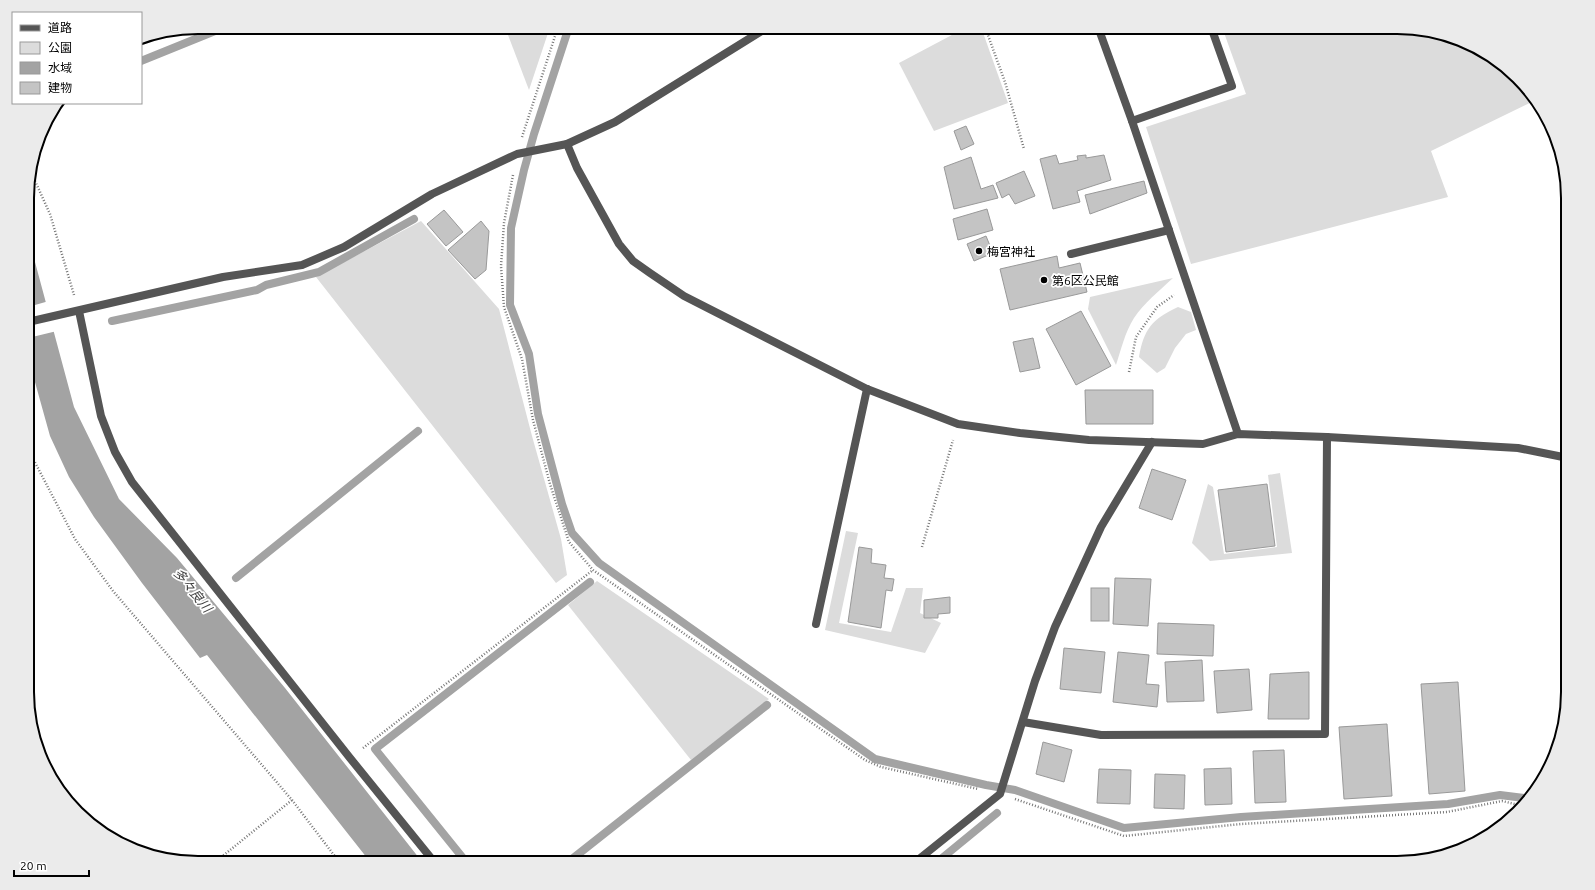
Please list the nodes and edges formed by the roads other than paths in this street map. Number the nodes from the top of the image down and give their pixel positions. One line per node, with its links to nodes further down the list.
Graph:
1 (757, 34): 5 (street)
2 (1101, 34): 4 (street)
3 (1213, 34): 4 (street)
4 (1132, 121): 6 (street)
5 (567, 144): 8 (street); 10 (street)
6 (1169, 230): 7 (street); 11 (street)
7 (1071, 254)
8 (75, 311): 9 (street); 17 (street)
9 (34, 321)
10 (867, 389): 13 (street); 15 (street)
11 (1238, 434): 12 (street); 13 (street)
12 (1327, 437): 14 (street); 16 (street)
13 (1152, 442): 16 (street)
14 (1561, 457)
15 (816, 624)
16 (1023, 722): 18 (street)
17 (429, 856)
18 (923, 856)

